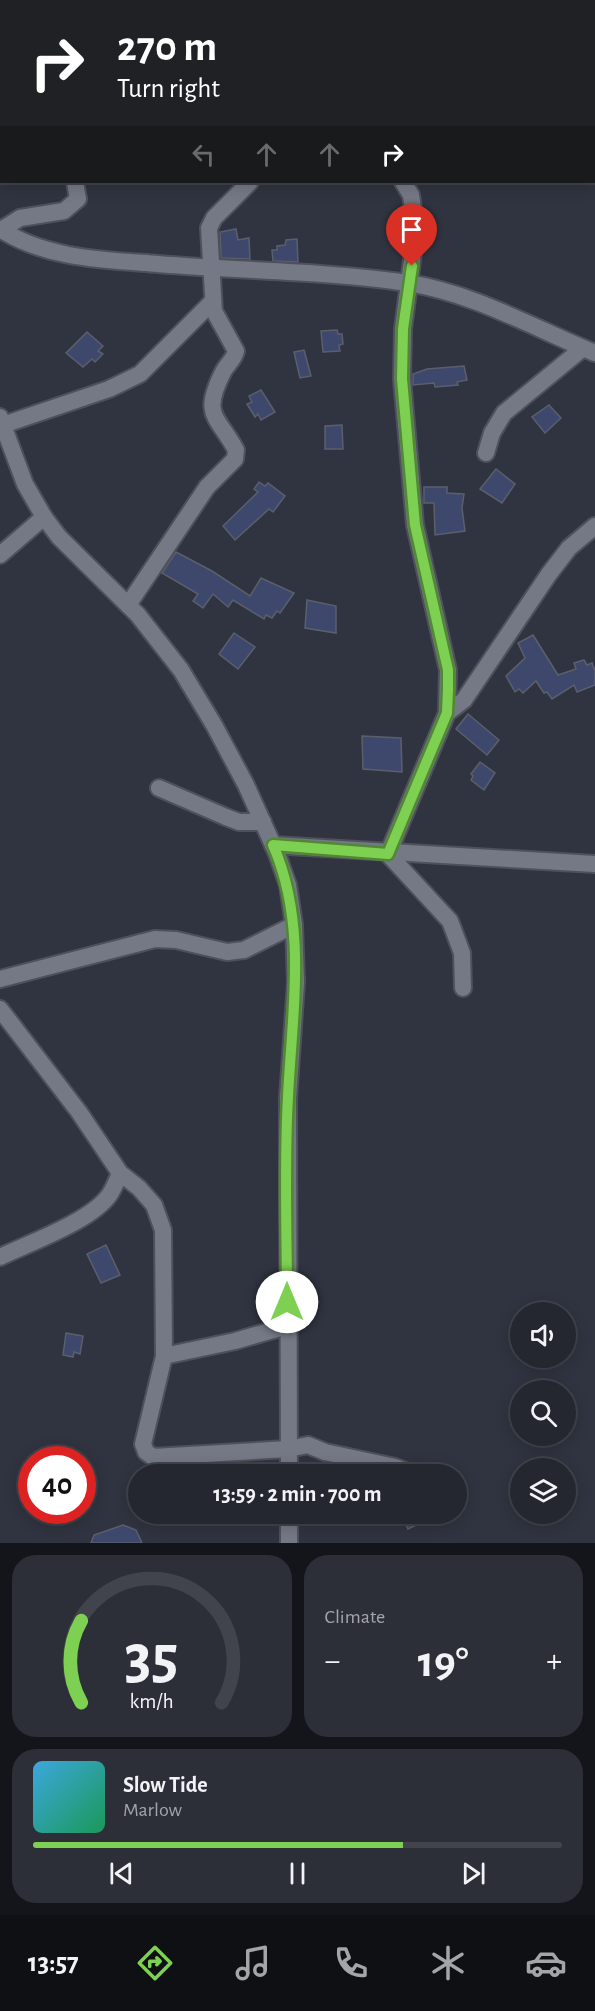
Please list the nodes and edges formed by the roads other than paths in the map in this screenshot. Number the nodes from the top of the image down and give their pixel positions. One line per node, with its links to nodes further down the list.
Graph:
1 (75, 183): 4 (street)
2 (249, 183): 5 (street)
3 (404, 183): 6 (street)
4 (0, 230): 5 (street)
5 (210, 268): 6 (street); 7 (street)
6 (410, 284): 8 (street); 15 (street)
7 (212, 302): 9 (street); 14 (street)
8 (589, 350): 10 (street)
9 (1, 423): 11 (street)
10 (486, 453)
11 (44, 517): 13 (street); 14 (street)
12 (595, 526): 15 (street)
13 (0, 555)
14 (128, 605): 17 (street)
15 (447, 713): 19 (street)
16 (159, 788): 17 (street)
17 (263, 822): 18 (street)
18 (273, 845): 19 (street); 21 (street)
19 (388, 854): 20 (street); 23 (street)
20 (595, 864)
21 (294, 925): 22 (street); 27 (street)
22 (0, 979)
23 (463, 988)
24 (0, 1009): 25 (street)
25 (120, 1173): 26 (street); 28 (street)
26 (0, 1257)
27 (287, 1326): 28 (street); 29 (street)
28 (164, 1356): 29 (street)
29 (288, 1449): 30 (street); 31 (street)
30 (289, 1464)
31 (381, 1464)
32 (289, 1524): 33 (street)
33 (289, 1543)

